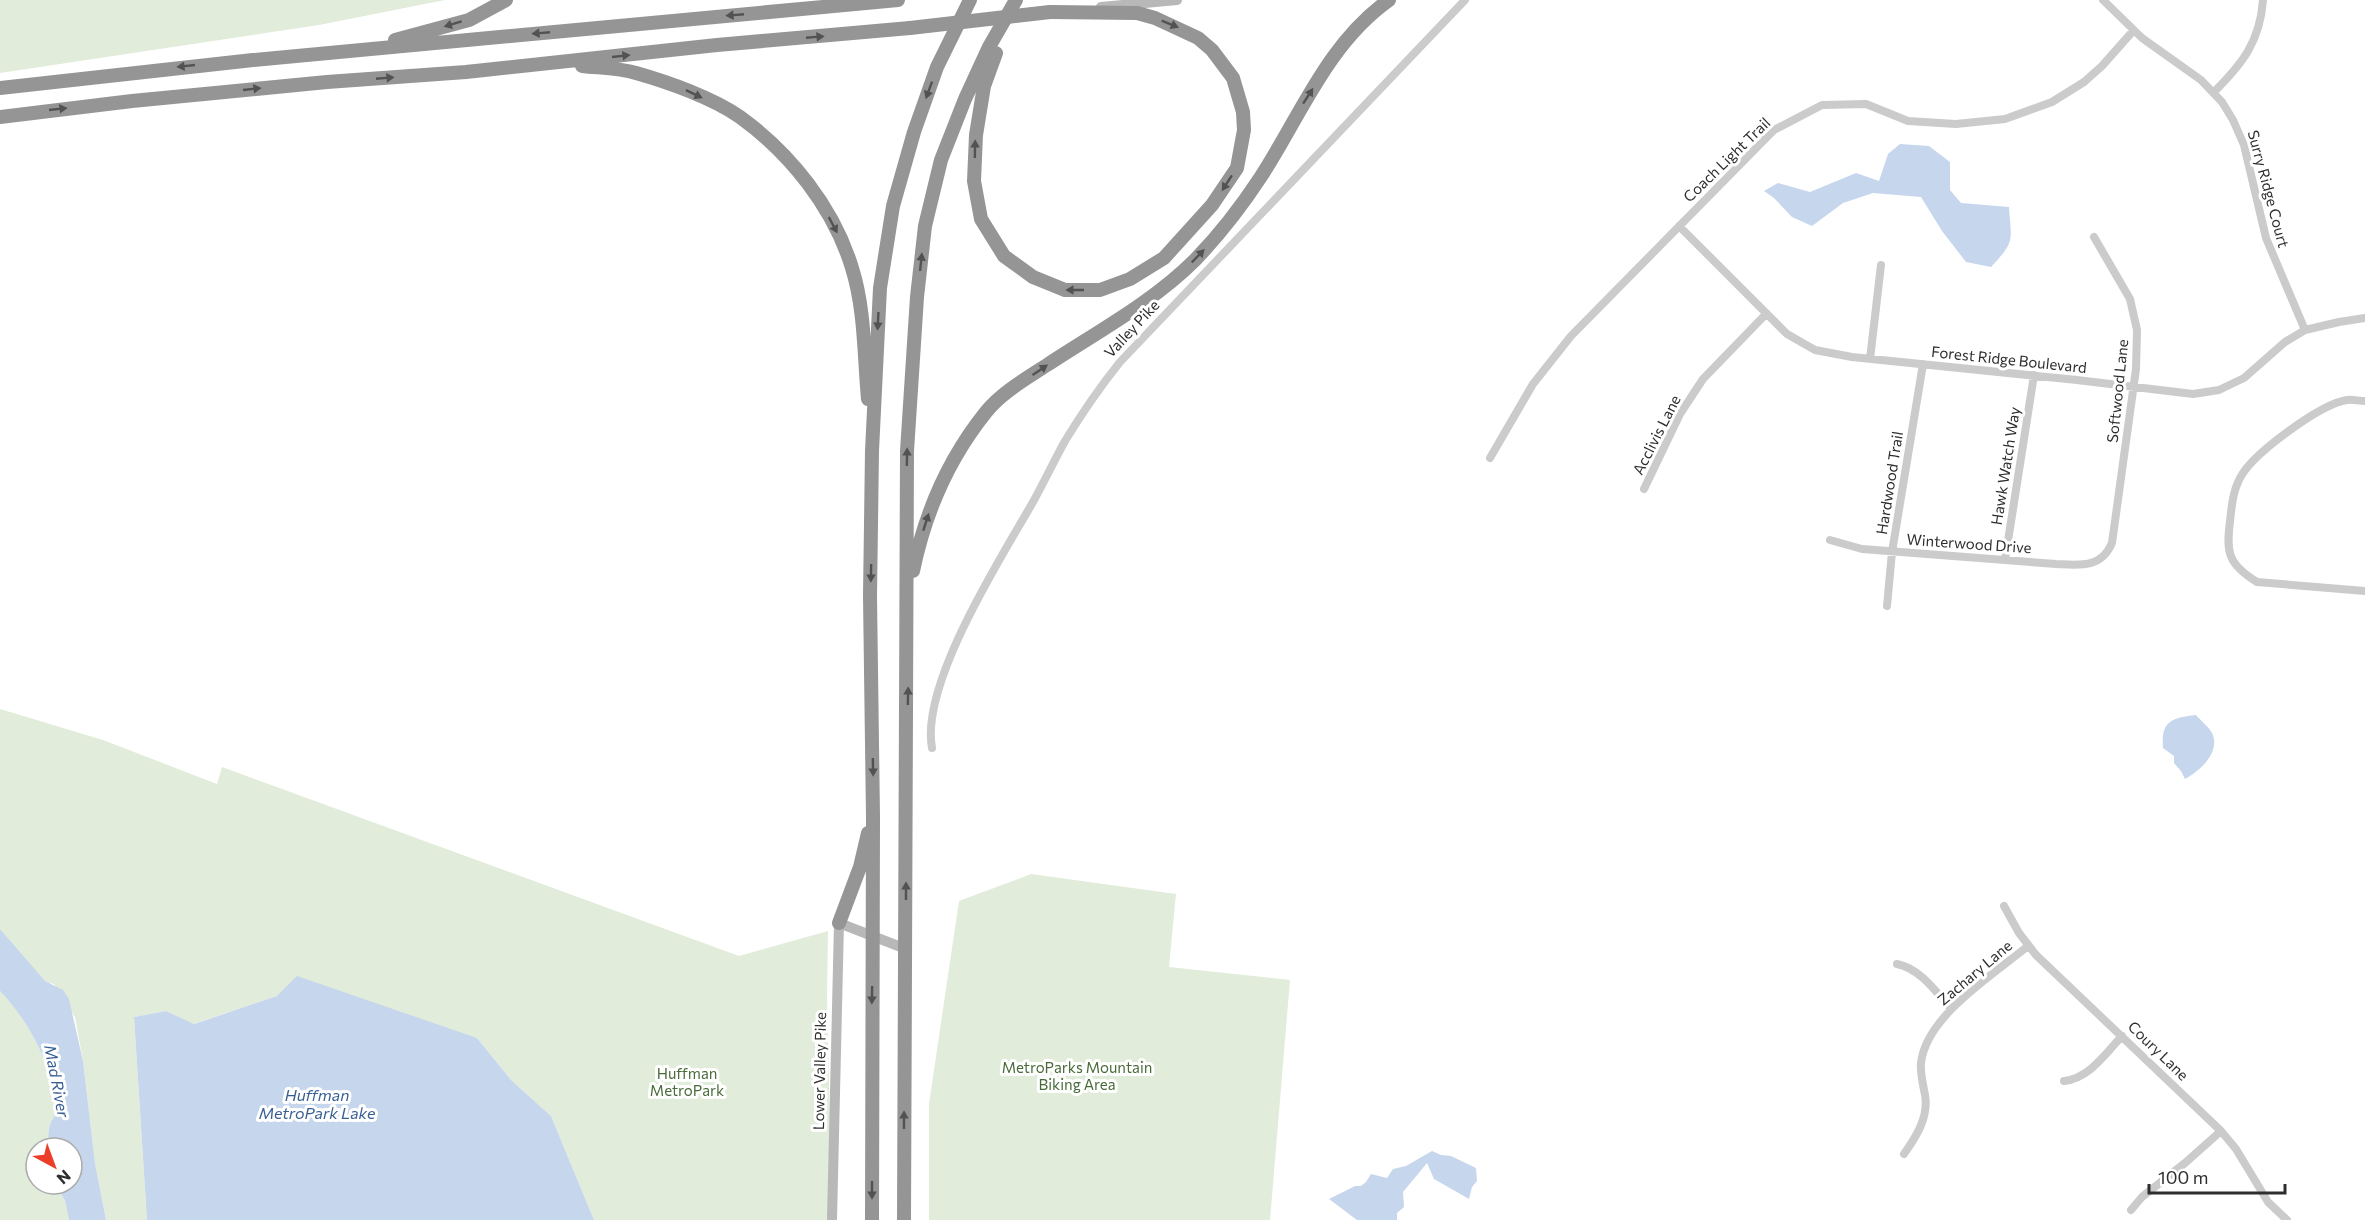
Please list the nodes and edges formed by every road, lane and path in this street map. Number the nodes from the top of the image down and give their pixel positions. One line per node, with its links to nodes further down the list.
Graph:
1 (506, 0): 12 (highway, one-way to 12)
2 (898, 0): 12 (highway, one-way to 12)
3 (1017, 0): 10 (highway, one-way to 3); 36 (highway, one-way to 3)
4 (1177, 0): 10 (street)
5 (1389, 0): 36 (highway, one-way to 5)
6 (1465, 0): 38 (street, Valley Pike)
7 (2103, 0): 11 (street, Surry Ridge Court)
8 (2263, 0): 15 (street)
9 (969, 2): 28 (highway, one-way to 28)
10 (1050, 12): 13 (highway, one-way to 10, bridge)
11 (2133, 32): 15 (street, Surry Ridge Court); 17 (street, Coach Light Trail)
12 (344, 52): 14 (highway, one-way to 14)
13 (556, 63): 16 (highway, one-way to 13); 28 (highway, one-way to 28)
14 (0, 88)
15 (2214, 92): 22 (street, Surry Ridge Court)
16 (0, 117)
17 (1679, 226): 20 (street, Forest Ridge Boulevard); 29 (street, Coach Light Trail)
18 (2094, 237): 26 (street, Softwood Lane)
19 (1881, 265): 23 (street)
20 (1766, 314): 23 (street, Forest Ridge Boulevard); 30 (street, Acclivis Lane)
21 (2365, 318): 22 (street, Forest Ridge Boulevard)
22 (2305, 330): 26 (street, Forest Ridge Boulevard)
23 (1870, 359): 24 (street, Forest Ridge Boulevard)
24 (1923, 364): 25 (street, Forest Ridge Boulevard); 32 (street, Hardwood Trail)
25 (2034, 375): 26 (street, Forest Ridge Boulevard); 34 (street, Hawk Watch Way)
26 (2133, 387): 33 (street, Softwood Lane)
27 (2365, 401): 35 (street)
28 (872, 451): 39 (highway, one-way to 39)
29 (1490, 458)
30 (1644, 489)
31 (1830, 540): 32 (street, Winterwood Drive)
32 (1892, 552): 34 (street, Winterwood Drive); 37 (street, Hardwood Trail)
33 (2104, 557): 34 (street, Winterwood Drive)
34 (2005, 560)
35 (2365, 591)
36 (908, 599): 44 (highway, one-way to 36)
37 (1887, 606)
38 (932, 748)
39 (873, 817): 41 (highway); 42 (highway)
40 (2004, 906): 43 (street, Coury Lane)
41 (839, 923): 42 (street); 52 (street, Lower Valley Pike)
42 (873, 937): 44 (street); 53 (highway, one-way to 53)
43 (2028, 946): 46 (street, Zachary Lane); 47 (street, Coury Lane)
44 (906, 949): 54 (highway, one-way to 44)
45 (1897, 964): 46 (street)
46 (1951, 1009): 50 (street, Zachary Lane)
47 (2122, 1036): 48 (street); 49 (street, Coury Lane)
48 (2064, 1081)
49 (2221, 1131): 51 (street); 55 (street, Coury Lane)
50 (1904, 1154)
51 (2131, 1210)
52 (832, 1220)
53 (872, 1220)
54 (904, 1220)
55 (2287, 1220)

